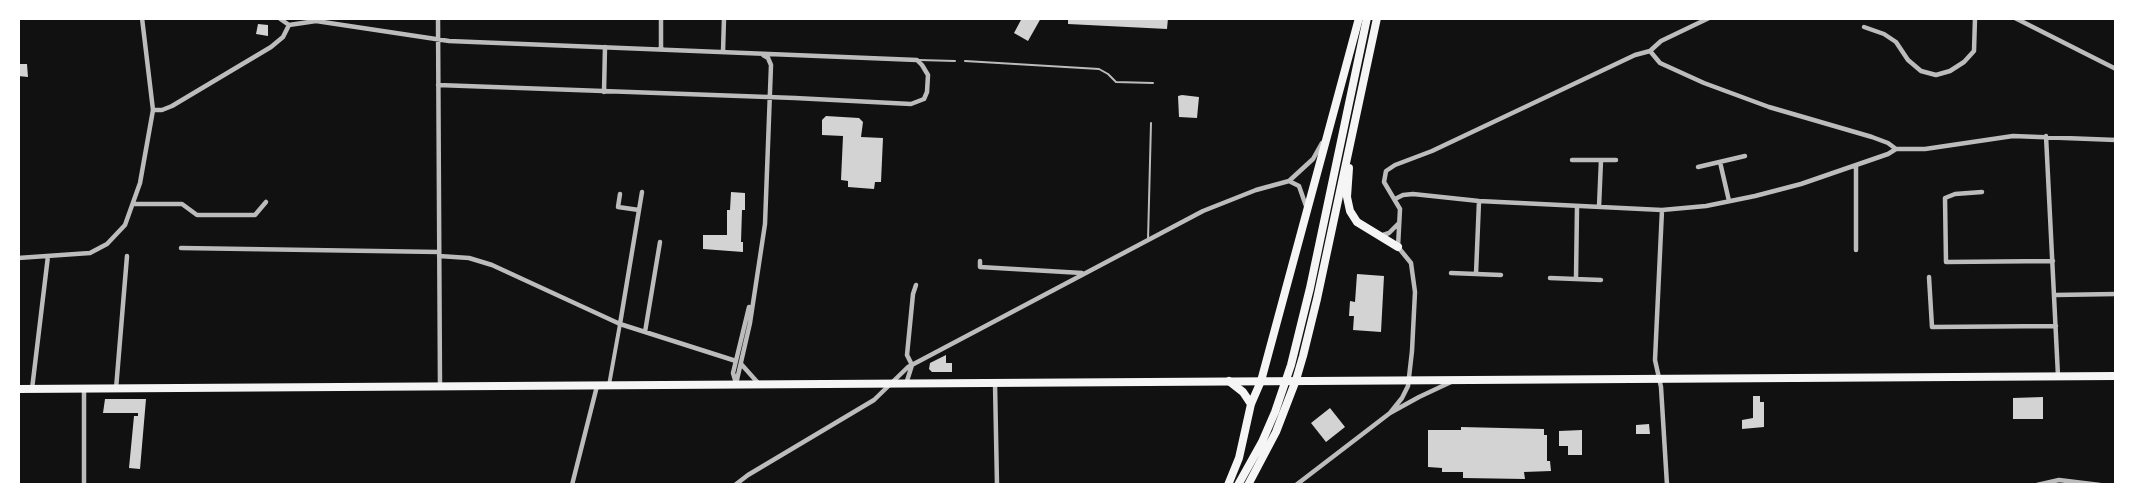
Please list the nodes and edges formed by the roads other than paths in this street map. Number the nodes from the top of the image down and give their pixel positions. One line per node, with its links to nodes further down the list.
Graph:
1 (142, 18): 30 (street)
2 (279, 18): 12 (street)
3 (438, 18): 14 (street)
4 (661, 18): 16 (street)
5 (724, 18): 18 (street)
6 (1359, 18): 32 (main road)
7 (1367, 18): 115 (main road)
8 (1377, 18): 34 (main road)
9 (1709, 18): 17 (street)
10 (1975, 18): 13 (street)
11 (2015, 18): 25 (street)
12 (289, 25): 14 (street); 30 (street)
13 (1864, 27)
14 (438, 39): 15 (street); 27 (street)
15 (605, 47): 16 (street); 28 (street)
16 (661, 49): 18 (street)
17 (1650, 51): 36 (street); 48 (street)
18 (723, 52): 19 (street)
19 (760, 54): 20 (street); 24 (street)
20 (781, 54): 21 (street); 24 (street)
21 (917, 60): 22 (lane); 29 (street)
22 (956, 61)
23 (965, 61): 26 (lane)
24 (771, 64): 29 (street)
25 (2116, 69)
26 (1153, 83)
27 (438, 85): 28 (street); 65 (street)
28 (604, 92): 29 (street)
29 (770, 97): 80 (street)
30 (153, 110): 52 (street)
31 (1151, 123): 60 (lane)
32 (1326, 135): 44 (street); 57 (main road)
33 (2046, 136): 35 (street); 36 (street); 70 (street)
34 (1352, 137): 59 (main road); 116 (main road)
35 (2116, 140)
36 (1896, 149): 42 (street)
37 (1745, 156): 41 (street)
38 (1572, 160): 39 (street)
39 (1601, 160): 40 (street); 54 (street)
40 (1616, 160)
41 (1720, 162): 43 (street); 50 (street)
42 (1856, 165): 50 (street); 64 (street)
43 (1698, 167)
44 (1289, 181): 57 (street); 60 (street)
45 (642, 192): 55 (street)
46 (1982, 192): 70 (street)
47 (620, 194): 55 (street)
48 (1395, 199): 49 (street); 58 (street)
49 (1479, 201): 53 (street); 73 (street)
50 (1729, 201): 56 (street)
51 (266, 202): 52 (street)
52 (134, 204): 66 (street)
53 (1577, 207): 54 (street); 77 (street)
54 (1599, 207): 56 (street)
55 (639, 210): 83 (street)
56 (1662, 210): 91 (street)
57 (1307, 214): 95 (main road)
58 (1399, 223): 59 (street); 62 (street)
59 (1378, 236): 62 (main road)
60 (1148, 240): 71 (street)
61 (660, 242): 85 (street)
62 (1398, 247): 92 (street)
63 (181, 248): 65 (street)
64 (1856, 250)
65 (439, 254): 83 (street); 103 (street)
66 (48, 256): 68 (street); 106 (street)
67 (127, 256): 107 (street)
68 (18, 258)
69 (980, 261): 71 (street)
70 (2053, 261): 81 (street)
71 (1085, 273): 88 (street)
72 (1451, 273): 73 (street)
73 (1476, 274): 74 (street)
74 (1501, 275)
75 (1929, 277): 84 (street)
76 (1550, 278): 77 (street)
77 (1575, 279): 78 (street)
78 (1601, 280)
79 (916, 285): 88 (street)
80 (754, 292): 86 (street); 87 (street)
81 (2055, 294): 82 (street); 84 (street)
82 (2116, 294)
83 (620, 324): 85 (street); 102 (street)
84 (2056, 326): 90 (street)
85 (645, 332): 86 (street)
86 (736, 361): 98 (street)
87 (742, 365): 98 (street); 99 (street)
88 (912, 365): 97 (street); 100 (street)
89 (2116, 376): 90 (main road)
90 (2058, 377): 91 (main road)
91 (1659, 379): 93 (main road); 118 (street)
92 (1409, 380): 93 (main road); 95 (main road); 109 (street)
93 (1456, 380): 109 (street)
94 (1229, 381): 95 (main road); 96 (main road); 108 (main road)
95 (1263, 381): 108 (main road)
96 (995, 382): 100 (main road); 113 (street)
97 (890, 383): 99 (main road); 100 (main road); 112 (street)
98 (736, 384): 99 (main road); 102 (main road)
99 (759, 384)
100 (906, 384)
101 (597, 386): 102 (main road); 103 (main road); 111 (street)
102 (608, 386)
103 (440, 387): 107 (main road)
104 (18, 388): 106 (main road)
105 (84, 388): 106 (main road); 107 (main road); 110 (street)
106 (33, 389)
107 (116, 389)
108 (1251, 405): 114 (main road)
109 (1390, 413): 117 (street)
110 (84, 485)
111 (572, 485)
112 (735, 485)
113 (997, 485)
114 (1228, 485)
115 (1238, 485)
116 (1248, 485)
117 (1296, 485)
118 (1667, 485)
119 (2037, 485): 120 (street)
120 (2100, 485)

